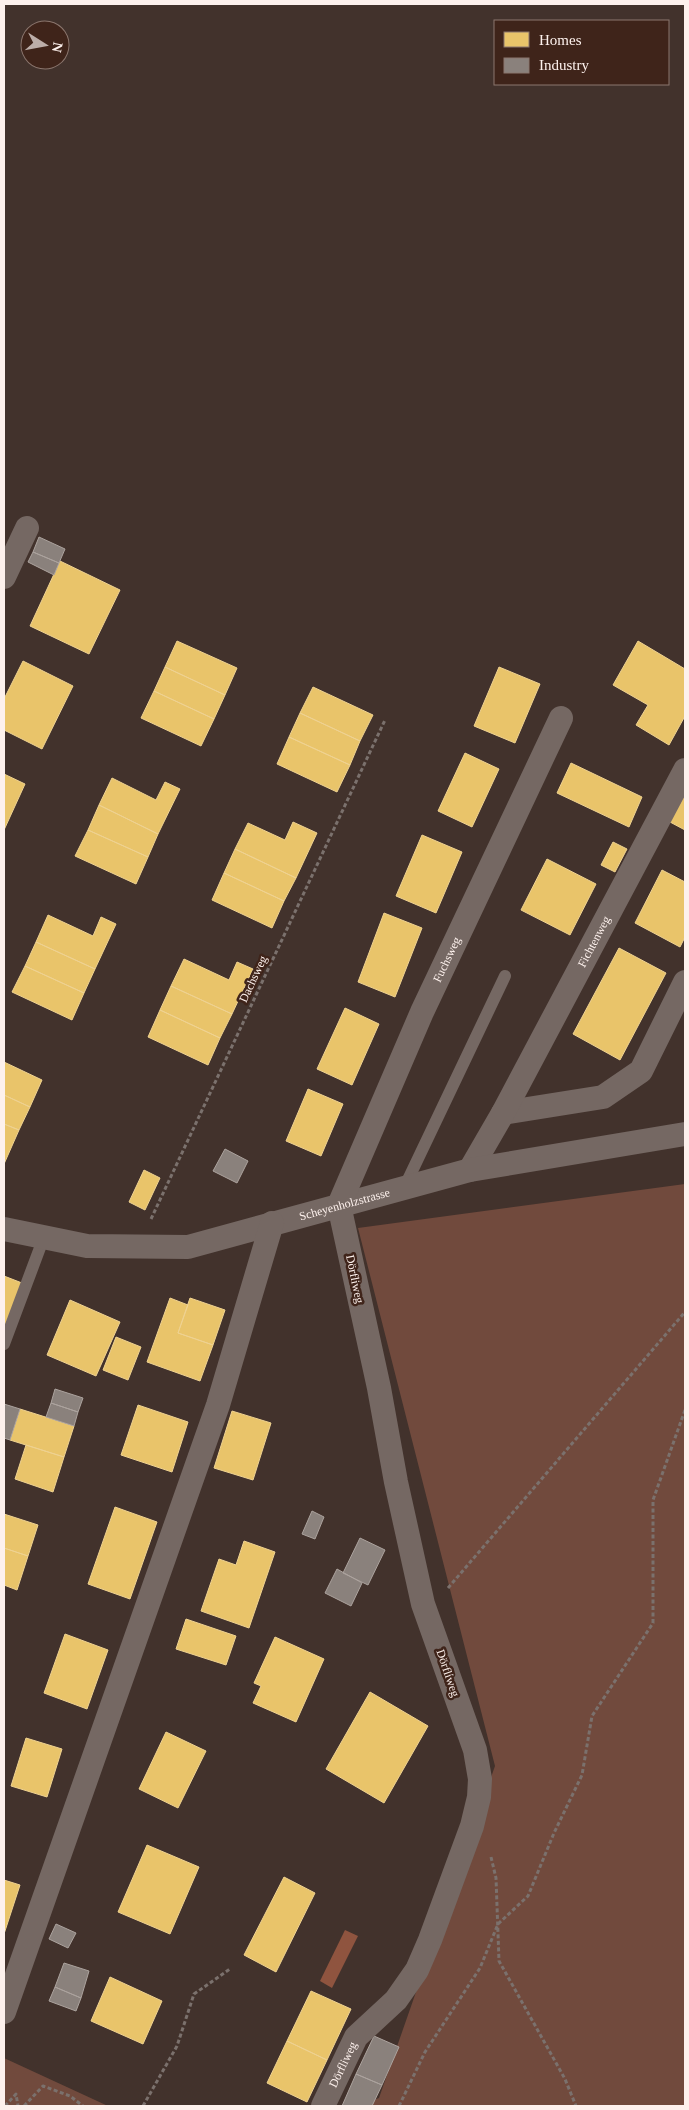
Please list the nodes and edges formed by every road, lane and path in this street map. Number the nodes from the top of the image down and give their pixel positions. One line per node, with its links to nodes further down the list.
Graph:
1 (27, 528): 2 (street)
2 (4, 577)
3 (561, 718): 12 (street, Fuchsweg)
4 (385, 720): 16 (path, Dachsweg)
5 (685, 770): 8 (street, Fichtenweg)
6 (505, 976): 11 (lane)
7 (685, 982): 8 (street)
8 (503, 1113): 10 (street, Fichtenweg)
9 (685, 1134): 10 (street, Scheyenholzstrasse)
10 (470, 1170): 11 (street, Scheyenholzstrasse)
11 (404, 1188): 12 (street, Scheyenholzstrasse)
12 (339, 1205): 13 (street, Scheyenholzstrasse); 20 (street, Dörfliweg)
13 (272, 1223): 16 (street, Scheyenholzstrasse); 24 (street)
14 (4, 1228): 15 (street, Scheyenholzstrasse)
15 (44, 1237): 16 (street, Scheyenholzstrasse); 18 (lane)
16 (139, 1247)
17 (685, 1312): 20 (path)
18 (4, 1344)
19 (685, 1410): 22 (path)
20 (426, 1613): 30 (street, Dörfliweg)
21 (490, 1851): 22 (path)
22 (498, 1924): 31 (path); 32 (path)
23 (230, 1969): 29 (path)
24 (4, 2012)
25 (5, 2106): 26 (path)
26 (18, 2106)
27 (24, 2106): 28 (path)
28 (83, 2106)
29 (142, 2106)
30 (323, 2106)
31 (399, 2106)
32 (576, 2106)

